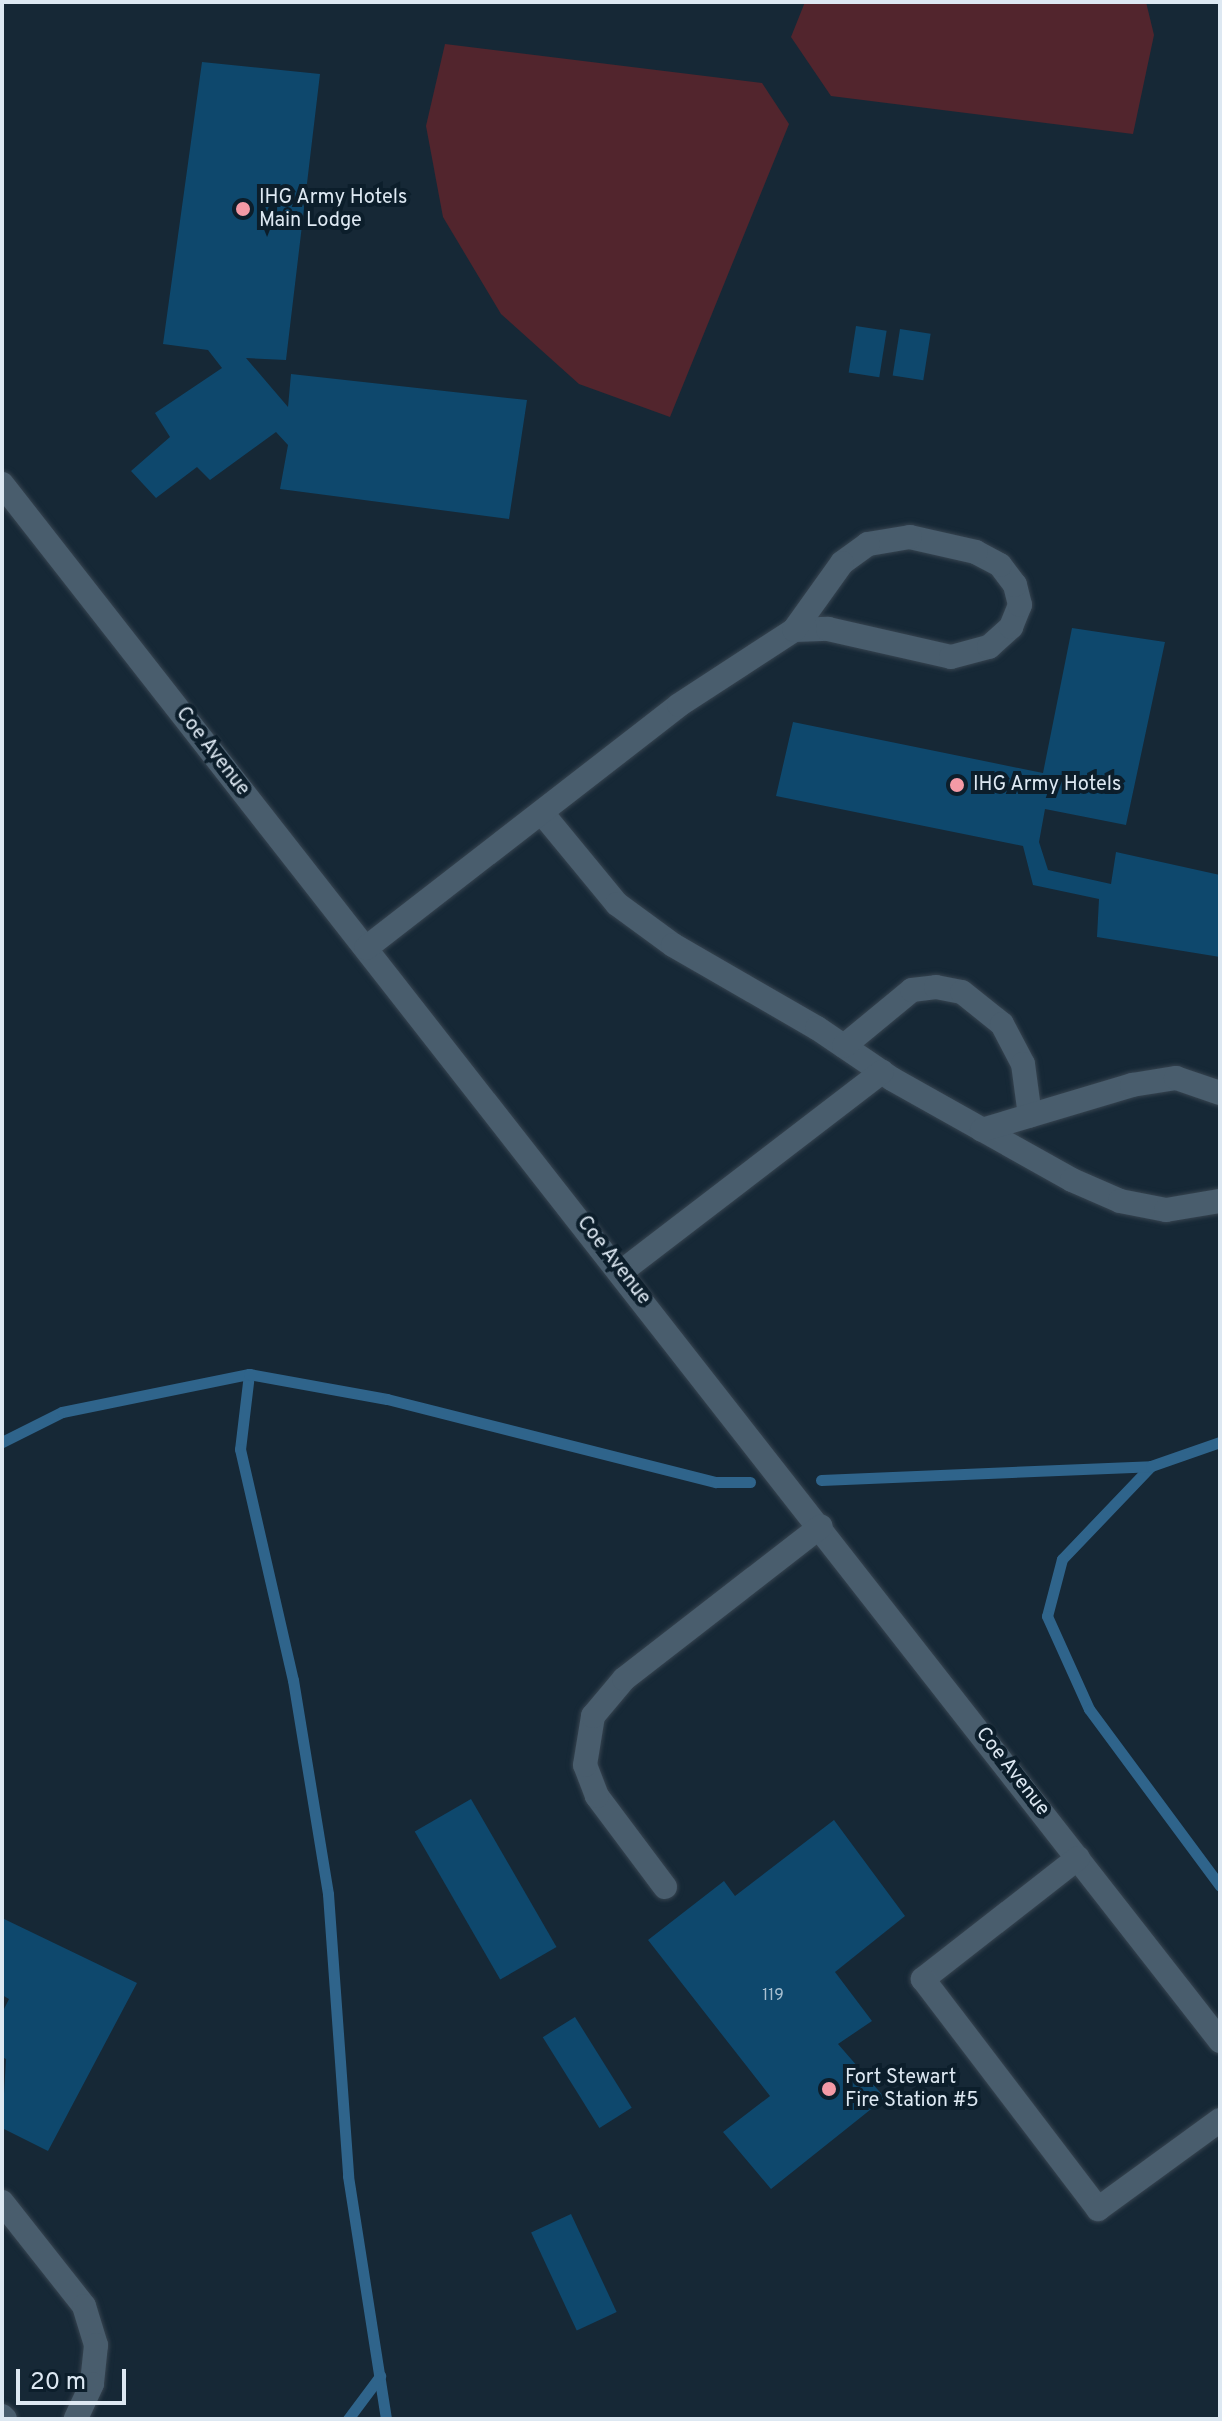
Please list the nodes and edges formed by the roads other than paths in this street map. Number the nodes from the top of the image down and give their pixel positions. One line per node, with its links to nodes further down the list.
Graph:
1 (2, 484): 4 (street, Coe Avenue)
2 (794, 630): 2 (street); 3 (street)
3 (542, 813): 4 (street); 5 (street)
4 (366, 948): 11 (street, Coe Avenue)
5 (844, 1046): 6 (street); 8 (street)
6 (882, 1072): 9 (street); 11 (street)
7 (1220, 1093): 8 (street)
8 (1030, 1116): 9 (street)
9 (982, 1130): 10 (street)
10 (1220, 1201)
11 (621, 1272): 12 (street, Coe Avenue)
12 (821, 1526): 13 (street, Coe Avenue); 14 (street)
13 (1078, 1858): 15 (street, Coe Avenue); 16 (street)
14 (665, 1887)
15 (1220, 2041)
16 (1220, 2120)
17 (2, 2202): 18 (street)
18 (76, 2419)

